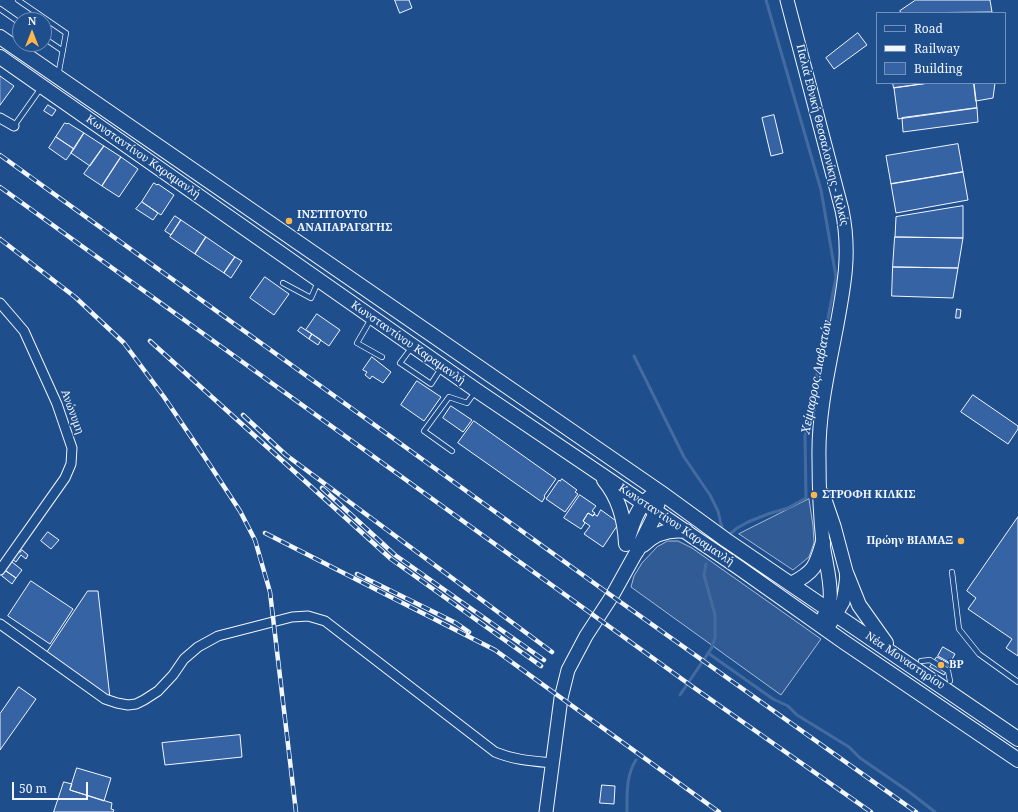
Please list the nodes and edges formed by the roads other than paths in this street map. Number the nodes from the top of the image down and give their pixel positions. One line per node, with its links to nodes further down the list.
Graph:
1 (18, 0): 7 (lane)
2 (787, 0): 23 (main road, Παλιά Εθνική Θεσσαλονίκης - Κιλκίς)
3 (0, 9): 4 (lane)
4 (12, 17)
5 (0, 37): 9 (main road, Κωνσταντίνου Καραμανλή)
6 (52, 43): 7 (lane)
7 (63, 51): 9 (lane)
8 (0, 58): 10 (main road, Κωνσταντίνου Καραμανλή)
9 (58, 77): 24 (main road, Κωνσταντίνου Καραμανλή)
10 (42, 87): 12 (lane); 13 (main road, Κωνσταντίνου Καραμανλή)
11 (0, 118): 12 (street)
12 (14, 126)
13 (319, 280): 14 (lane); 16 (main road, Κωνσταντίνου Καραμανλή)
14 (283, 283)
15 (0, 303): 30 (street, Ανώνυμη)
16 (372, 317): 17 (main road, Κωνσταντίνου Καραμανλή); 18 (lane)
17 (413, 346): 19 (main road, Κωνσταντίνου Καραμανλή); 19 (lane)
18 (382, 357)
19 (442, 367): 20 (main road, Κωνσταντίνου Καραμανλή)
20 (476, 390): 21 (lane); 22 (main road, Κωνσταντίνου Καραμανλή)
21 (452, 451)
22 (598, 472): 25 (main road, Κωνσταντίνου Καραμανλή); 29 (main road)
23 (820, 485): 28 (main road, Παλιά Εθνική Θεσσαλονίκης - Κιλκίς); 32 (main road, Παλιά Εθνική Θεσσαλονίκης - Κιλκίς)
24 (660, 492): 25 (main road); 26 (main road); 33 (main road, Κωνσταντίνου Καραμανλή)
25 (644, 502): 26 (main road, Κωνσταντίνου Καραμανλή); 29 (main road)
26 (656, 511): 27 (main road, Κωνσταντίνου Καραμανλή); 29 (main road)
27 (686, 531): 29 (main road); 36 (main road, Κωνσταντίνου Καραμανλή)
28 (823, 542): 33 (main road); 34 (main road, Παλιά Εθνική Θεσσαλονίκης - Κιλκίς)
29 (632, 548): 43 (main road)
30 (0, 570)
31 (952, 572): 40 (lane)
32 (846, 575): 34 (main road, Παλιά Εθνική Θεσσαλονίκης - Κιλκίς); 37 (main road)
33 (791, 584): 34 (main road, Νέα Μοναστηρίου)
34 (832, 612): 36 (main road, Παλιά Εθνική Θεσσαλονίκης - Κιλκίς); 37 (main road, Νέα Μοναστηρίου)
35 (0, 624): 43 (street)
36 (822, 627): 42 (main road, Νέα Μοναστηρίου)
37 (897, 655): 41 (main road, Νέα Μοναστηρίου)
38 (921, 661): 39 (lane)
39 (950, 681)
40 (1018, 682)
41 (1015, 735)
42 (1018, 760)
43 (553, 762): 44 (main road)
44 (546, 812)

